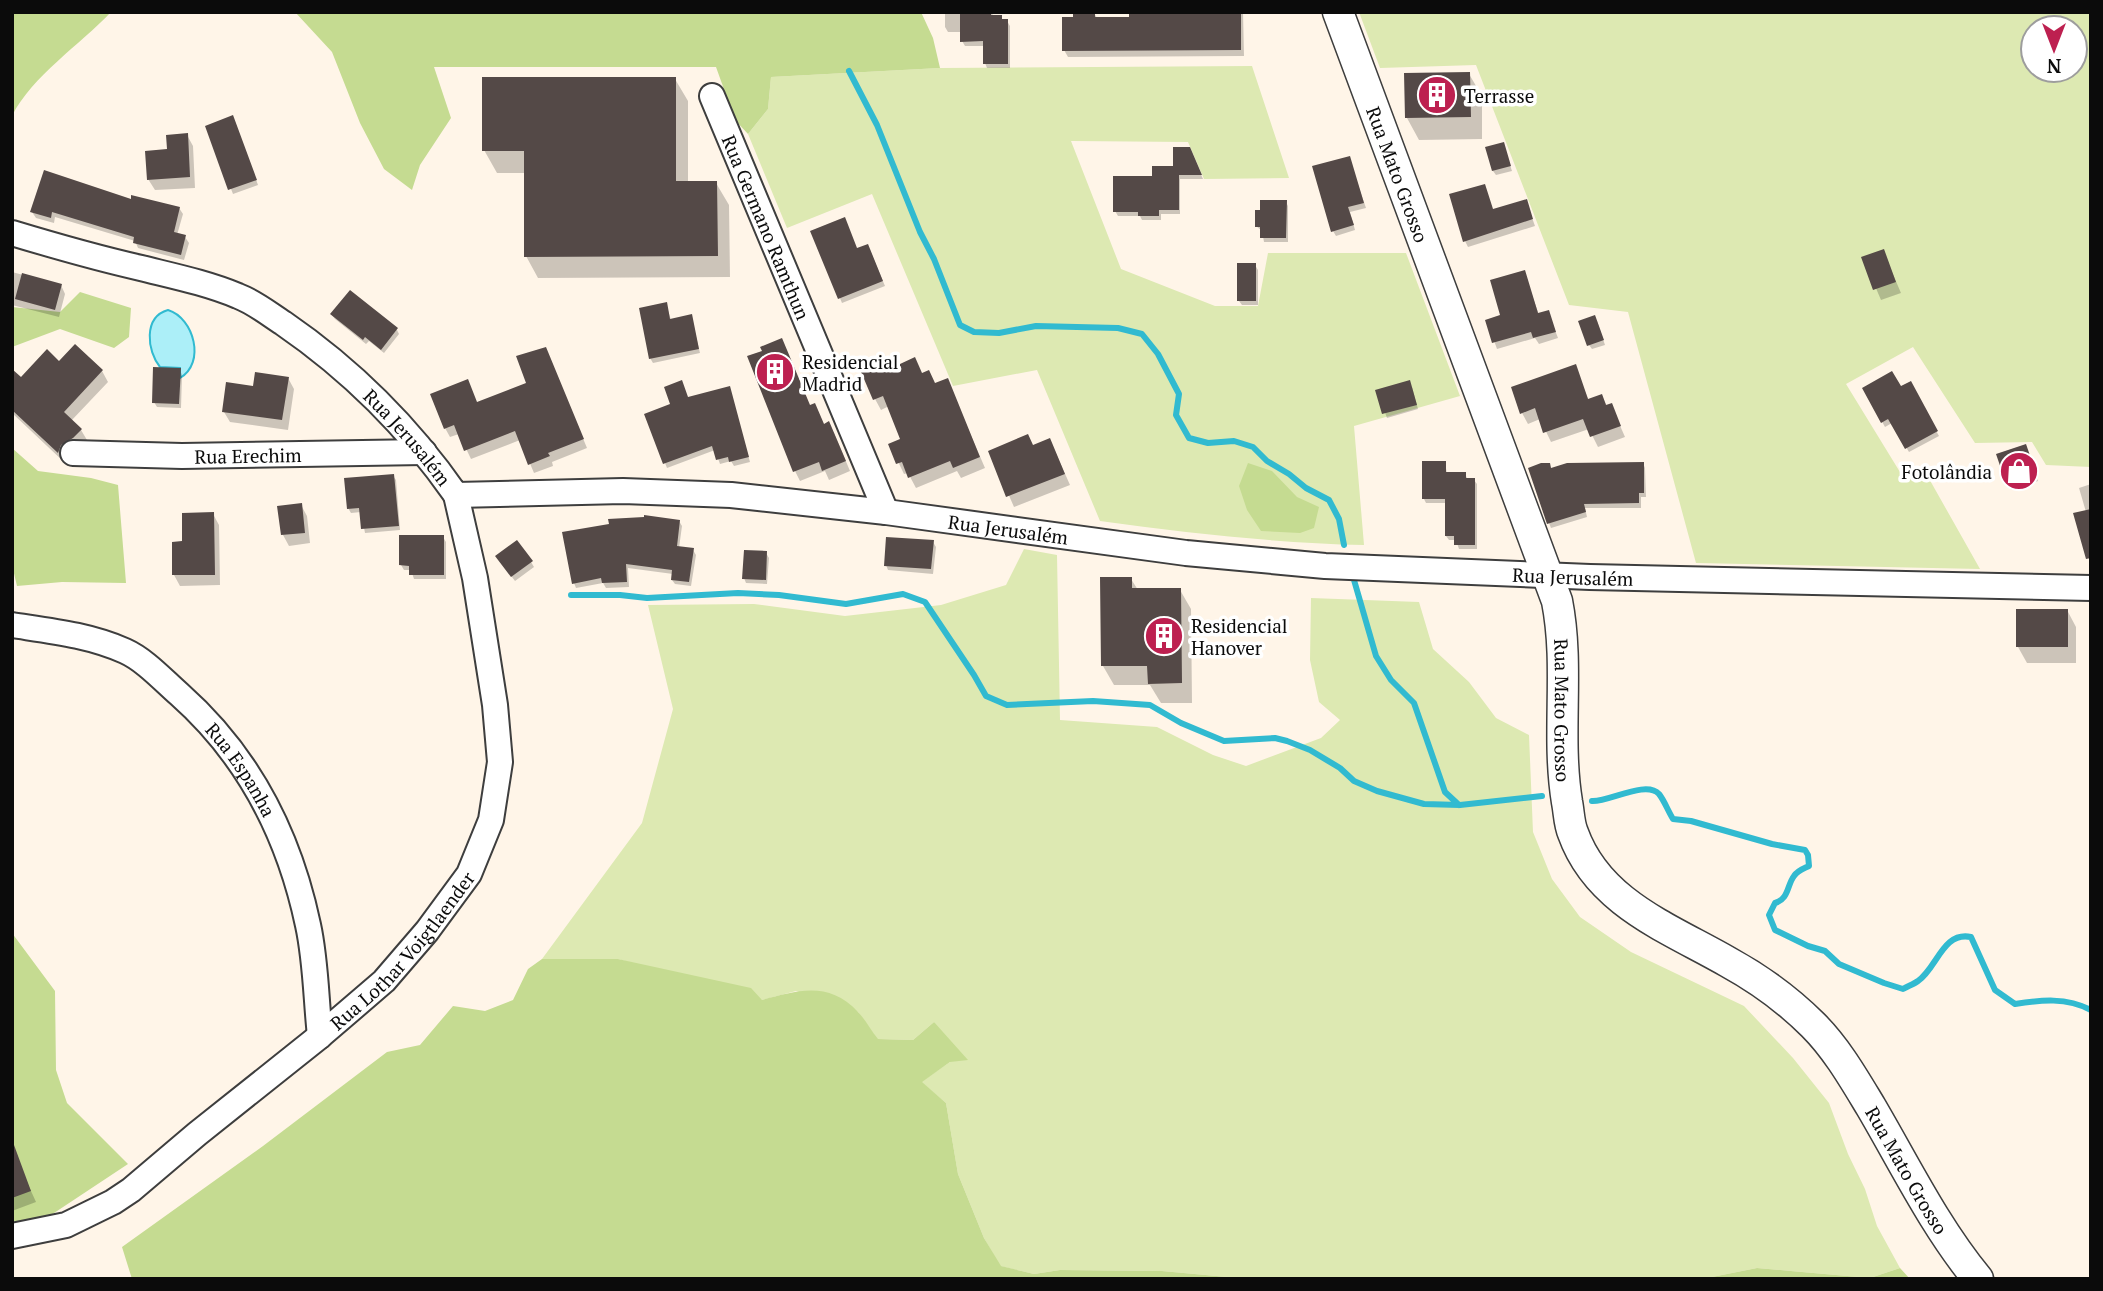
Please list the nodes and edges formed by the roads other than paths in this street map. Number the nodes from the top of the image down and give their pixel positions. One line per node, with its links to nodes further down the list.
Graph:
1 (1338, 12): 8 (street, Rua Mato Grosso)
2 (712, 96): 7 (street, Rua Germano Ramthun)
3 (12, 233): 4 (street, Rua Jerusalém)
4 (424, 452): 5 (street, Rua Erechim); 6 (street, Rua Jerusalém)
5 (72, 453)
6 (456, 495): 7 (street, Rua Jerusalém); 11 (street, Rua Lothar Voigtlaender)
7 (886, 512): 8 (street, Rua Jerusalém)
8 (1548, 576): 9 (street, Rua Jerusalém); 13 (street, Rua Mato Grosso)
9 (2091, 588)
10 (12, 625): 11 (street, Rua Espanha)
11 (320, 1036): 12 (street, Rua Lothar Voigtlaender)
12 (12, 1236)
13 (1978, 1279)

